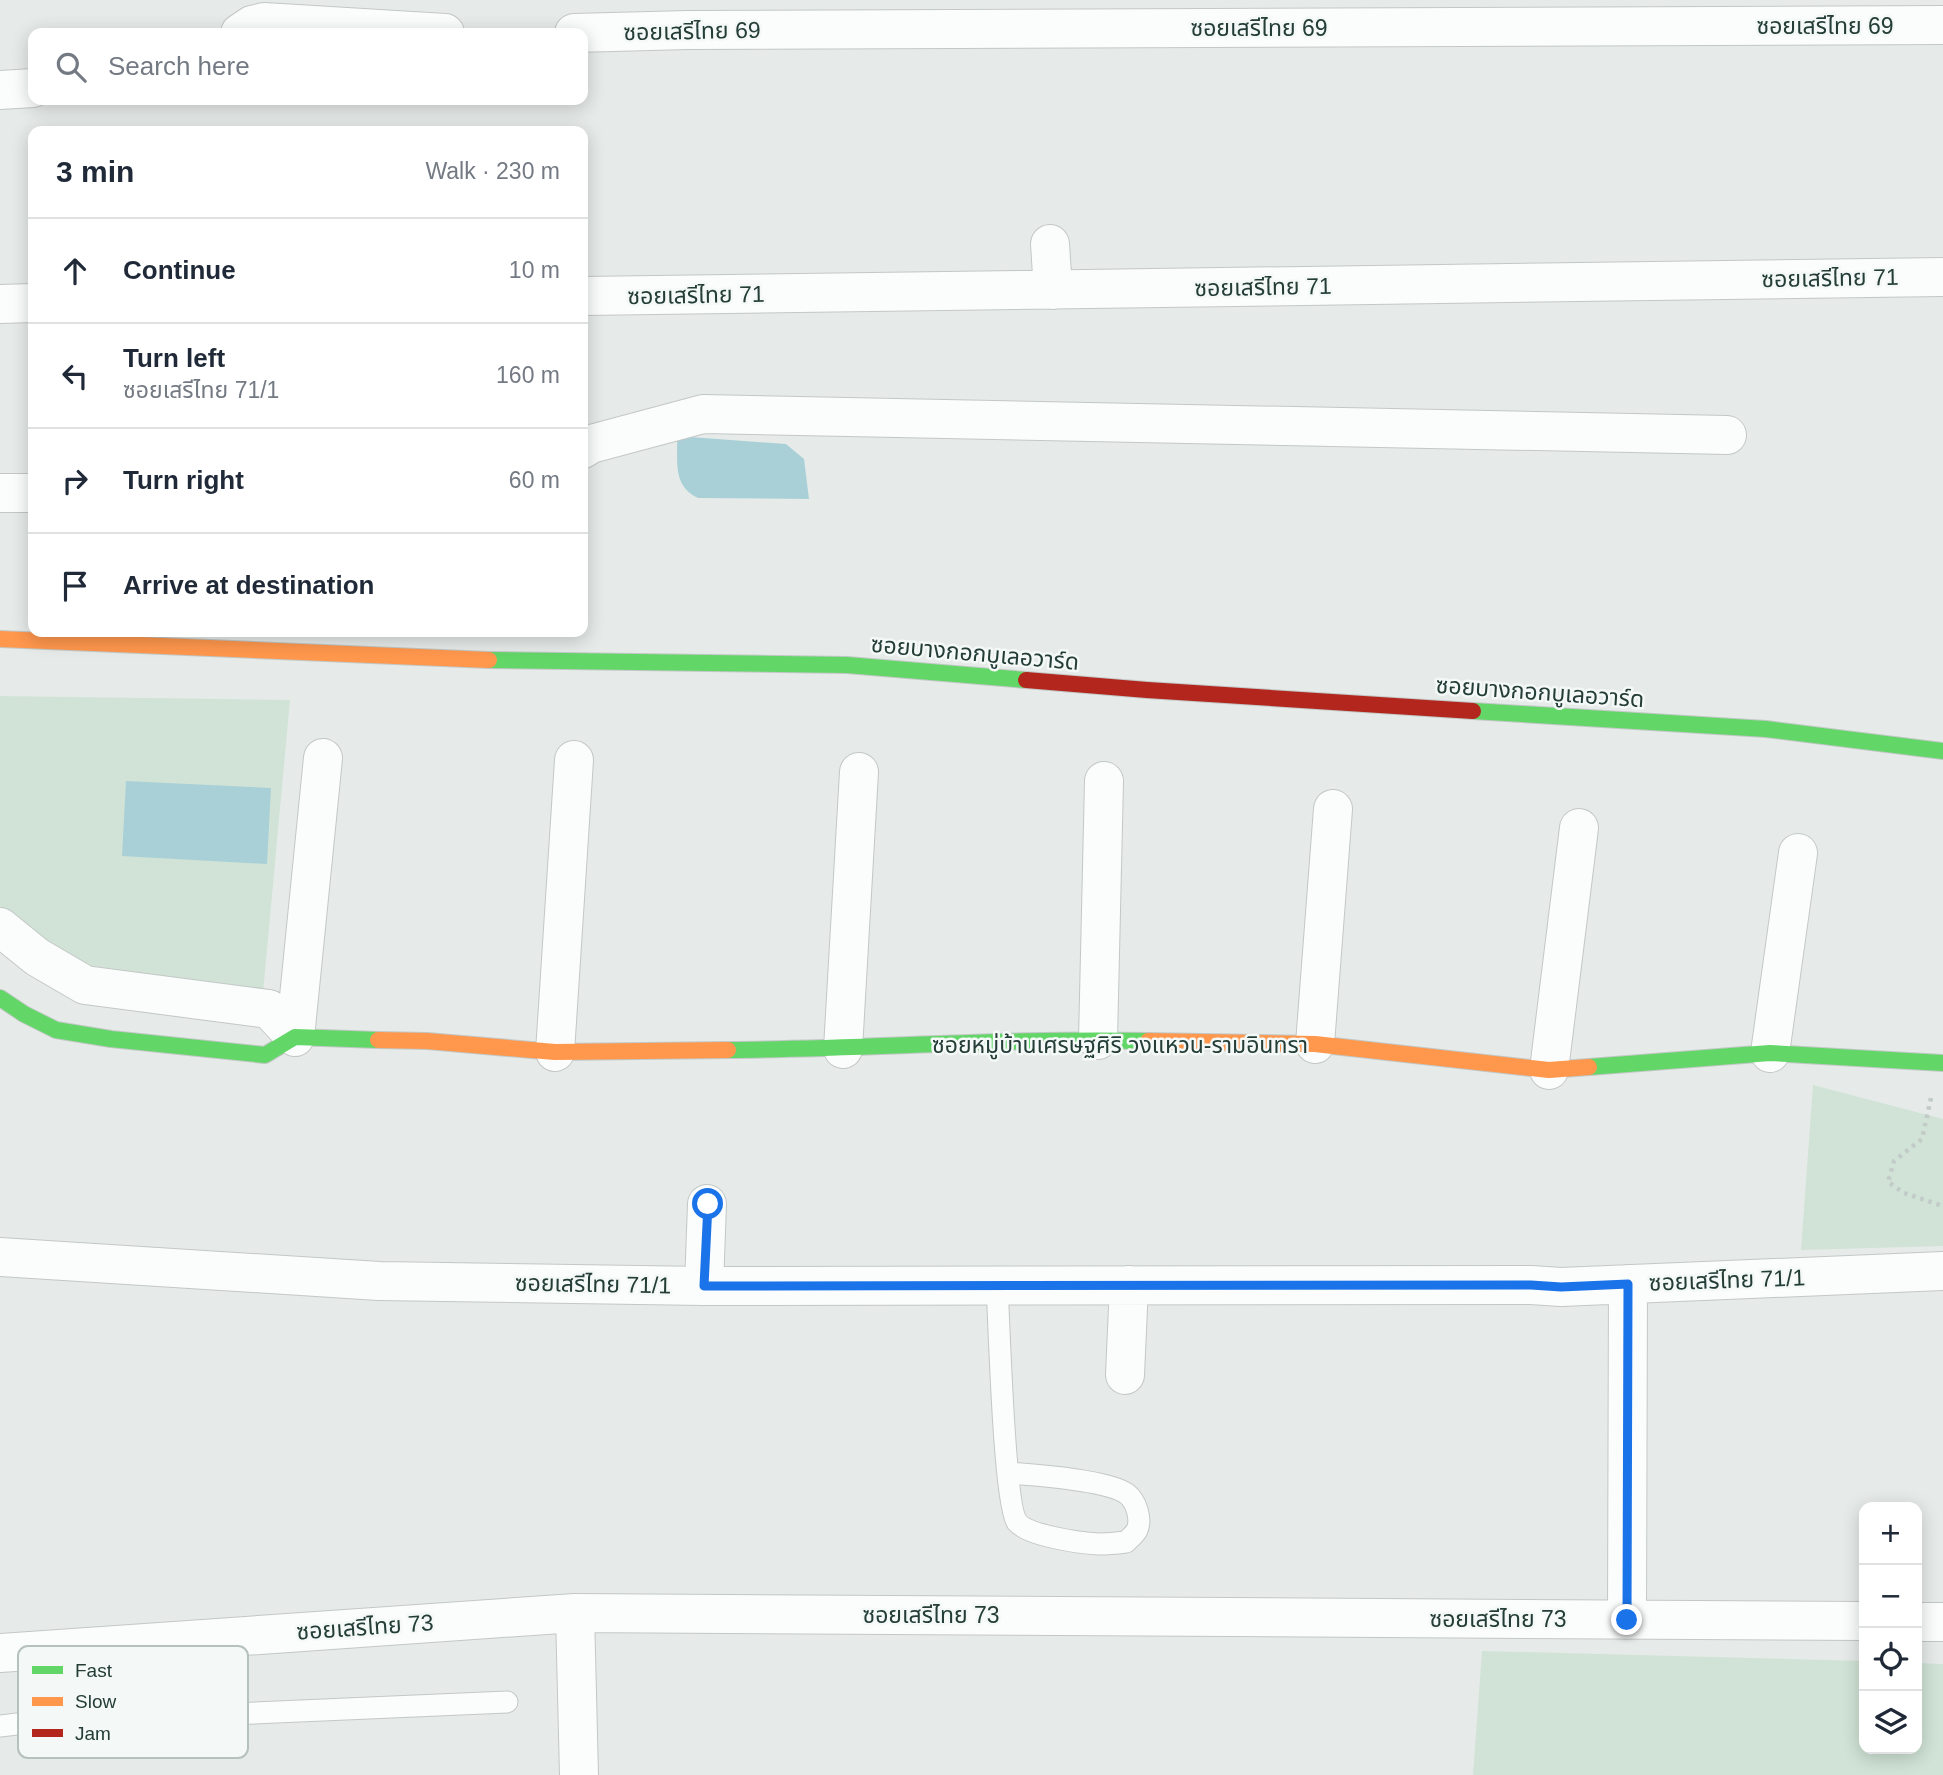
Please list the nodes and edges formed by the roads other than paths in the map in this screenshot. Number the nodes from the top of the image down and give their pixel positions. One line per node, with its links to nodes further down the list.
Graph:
1 (1943, 25): 4 (street, ซอยเสรีไทย 69)
2 (248, 28): 3 (street)
3 (363, 28)
4 (588, 33)
5 (28, 88): 6 (street)
6 (0, 90)
7 (1050, 244): 9 (street)
8 (1943, 277): 9 (street, ซอยเสรีไทย 71)
9 (1054, 290): 10 (street, ซอยเสรีไทย 71)
10 (588, 296)
11 (28, 303): 12 (street)
12 (0, 304)
13 (1727, 435): 14 (street)
14 (588, 446)
15 (0, 493): 16 (street)
16 (28, 493)
17 (0, 639): 18 (street, ซอยบางกอกบูเลอวาร์ด)
18 (1943, 751)
19 (323, 758): 30 (street)
20 (574, 760): 34 (street)
21 (859, 772): 33 (street)
22 (1104, 781): 31 (street)
23 (1334, 809): 32 (street)
24 (1579, 828): 37 (street)
25 (1798, 853): 35 (street)
26 (0, 927): 27 (street)
27 (85, 985): 29 (street); 30 (street)
28 (0, 998): 29 (street)
29 (56, 1030): 30 (street)
30 (295, 1037): 34 (street, ซอยหมู่บ้านเศรษฐศิริ วงแหวน-รามอินทรา)
31 (1098, 1040): 32 (street, ซอยหมู่บ้านเศรษฐศิริ วงแหวน-รามอินทรา); 33 (street, ซอยหมู่บ้านเศรษฐศิริ วงแหวน-รามอินทรา)
32 (1315, 1044): 37 (street, ซอยหมู่บ้านเศรษฐศิริ วงแหวน-รามอินทรา)
33 (843, 1049): 34 (street, ซอยหมู่บ้านเศรษฐศิริ วงแหวน-รามอินทรา)
34 (555, 1052)
35 (1770, 1053): 36 (street, ซอยหมู่บ้านเศรษฐศิริ วงแหวน-รามอินทรา); 37 (street, ซอยหมู่บ้านเศรษฐศิริ วงแหวน-รามอินทรา)
36 (1941, 1063)
37 (1549, 1070)
38 (708, 1204): 44 (street)
39 (0, 1257): 44 (street, ซอยเสรีไทย 71/1)
40 (1943, 1271): 42 (street, ซอยเสรีไทย 71/1)
41 (1129, 1284): 42 (street, ซอยเสรีไทย 71/1); 43 (street, ซอยเสรีไทย 71/1); 45 (street)
42 (1628, 1284): 48 (street)
43 (997, 1285): 44 (street, ซอยเสรีไทย 71/1); 46 (lane)
44 (704, 1286)
45 (1125, 1375)
46 (1009, 1473): 46 (lane)
47 (575, 1613): 48 (street, ซอยเสรีไทย 73); 52 (street, ซอยเสรีไทย 73); 59 (street)
48 (1627, 1620): 49 (street, ซอยเสรีไทย 73)
49 (1859, 1621)
50 (1922, 1622): 51 (street)
51 (1943, 1622)
52 (101, 1646)
53 (18, 1652): 54 (street, ซอยเสรีไทย 73)
54 (0, 1653)
55 (507, 1702): 56 (lane)
56 (248, 1713)
57 (18, 1724): 58 (lane)
58 (0, 1726)
59 (579, 1775)

